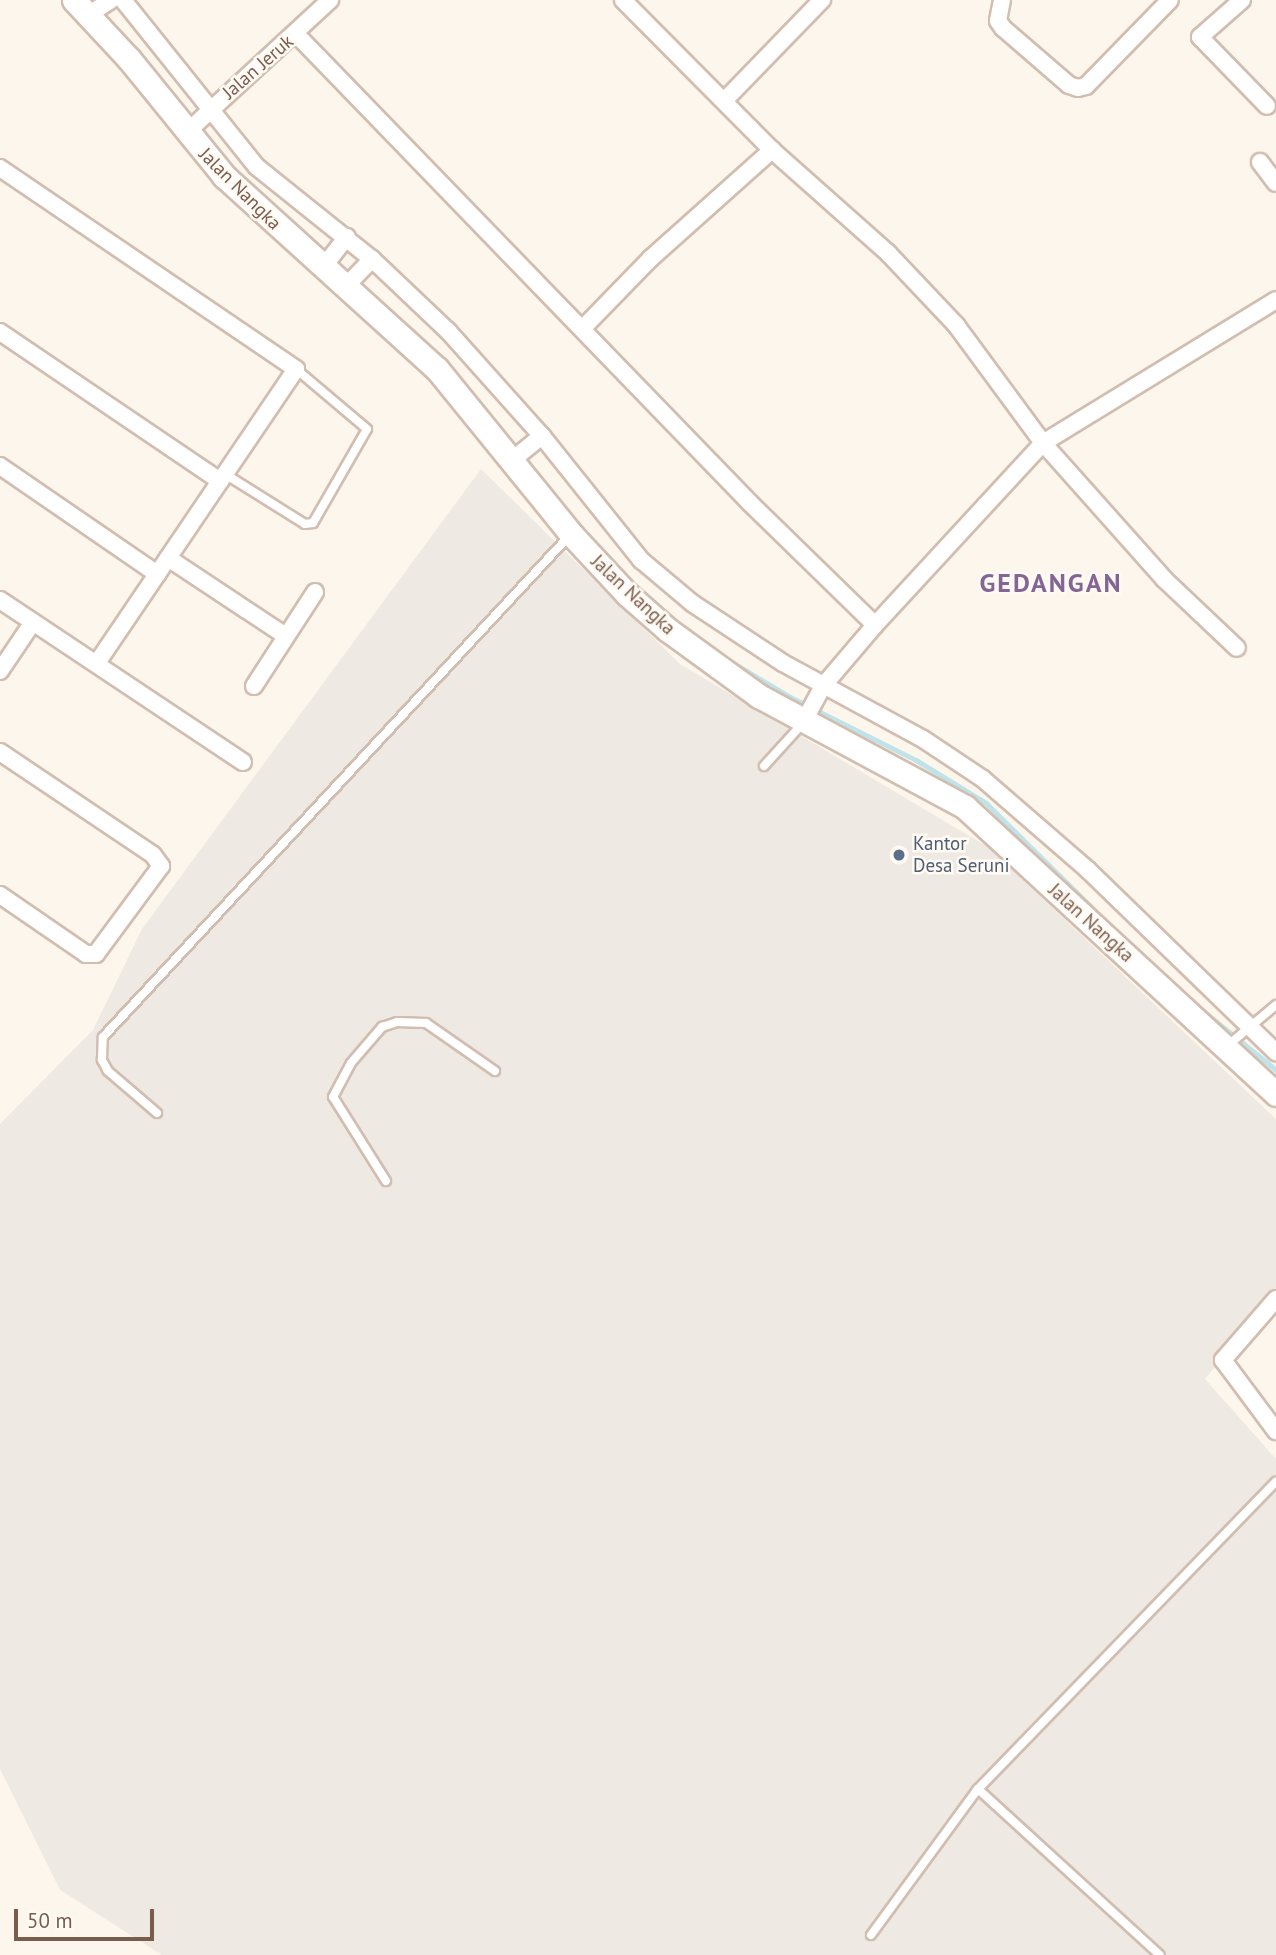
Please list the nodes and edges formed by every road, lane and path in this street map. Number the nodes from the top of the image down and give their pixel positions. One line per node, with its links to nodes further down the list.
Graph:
1 (111, 0): 9 (street)
2 (123, 0): 13 (street)
3 (330, 0): 10 (street, Jalan Jeruk)
4 (623, 0): 11 (street)
5 (822, 0): 11 (street)
6 (1002, 0): 7 (street)
7 (1170, 0)
8 (1242, 0): 12 (street)
9 (85, 9): 14 (street, Jalan Nangka)
10 (296, 34): 13 (street, Jalan Jeruk); 24 (street)
11 (724, 101): 15 (street)
12 (1267, 106)
13 (207, 111): 14 (street, Jalan Jeruk); 19 (street)
14 (188, 132): 21 (street, Jalan Nangka)
15 (772, 150): 24 (street); 28 (street)
16 (1260, 162): 18 (street)
17 (0, 168): 26 (street)
18 (1276, 183)
19 (345, 241): 20 (street); 21 (street)
20 (370, 261): 22 (street); 27 (street)
21 (325, 265): 22 (street, Jalan Nangka)
22 (348, 284): 29 (street, Jalan Nangka)
23 (1276, 300): 28 (street)
24 (582, 329): 38 (street)
25 (0, 332): 31 (street)
26 (296, 369): 31 (street); 31 (lane)
27 (540, 438): 29 (street); 44 (street)
28 (1042, 443): 38 (street); 40 (street)
29 (514, 458): 32 (street, Jalan Nangka)
30 (0, 466): 34 (street)
31 (222, 478): 33 (street)
32 (570, 534): 44 (street, Jalan Nangka); 55 (lane)
33 (168, 558): 34 (street); 39 (street)
34 (157, 574): 41 (street)
35 (315, 592): 39 (street)
36 (0, 600): 37 (street)
37 (33, 622): 41 (street); 42 (street)
38 (875, 625): 44 (street)
39 (286, 636): 43 (street)
40 (1237, 648)
41 (96, 664): 46 (street)
42 (0, 671)
43 (254, 686)
44 (814, 703): 47 (lane); 50 (street); 51 (street, Jalan Nangka)
45 (0, 752): 48 (street)
46 (243, 762)
47 (764, 766)
48 (0, 895)
49 (1276, 1005): 50 (lane)
50 (1250, 1028): 51 (lane); 52 (street)
51 (1227, 1046): 54 (street, Jalan Nangka)
52 (1276, 1052)
53 (495, 1071): 56 (lane)
54 (1276, 1094)
55 (157, 1113)
56 (386, 1181)
57 (1276, 1299): 58 (street)
58 (1276, 1431)
59 (1276, 1482): 60 (lane)
60 (978, 1789): 61 (lane); 62 (lane)
61 (871, 1935)
62 (1160, 1955)

